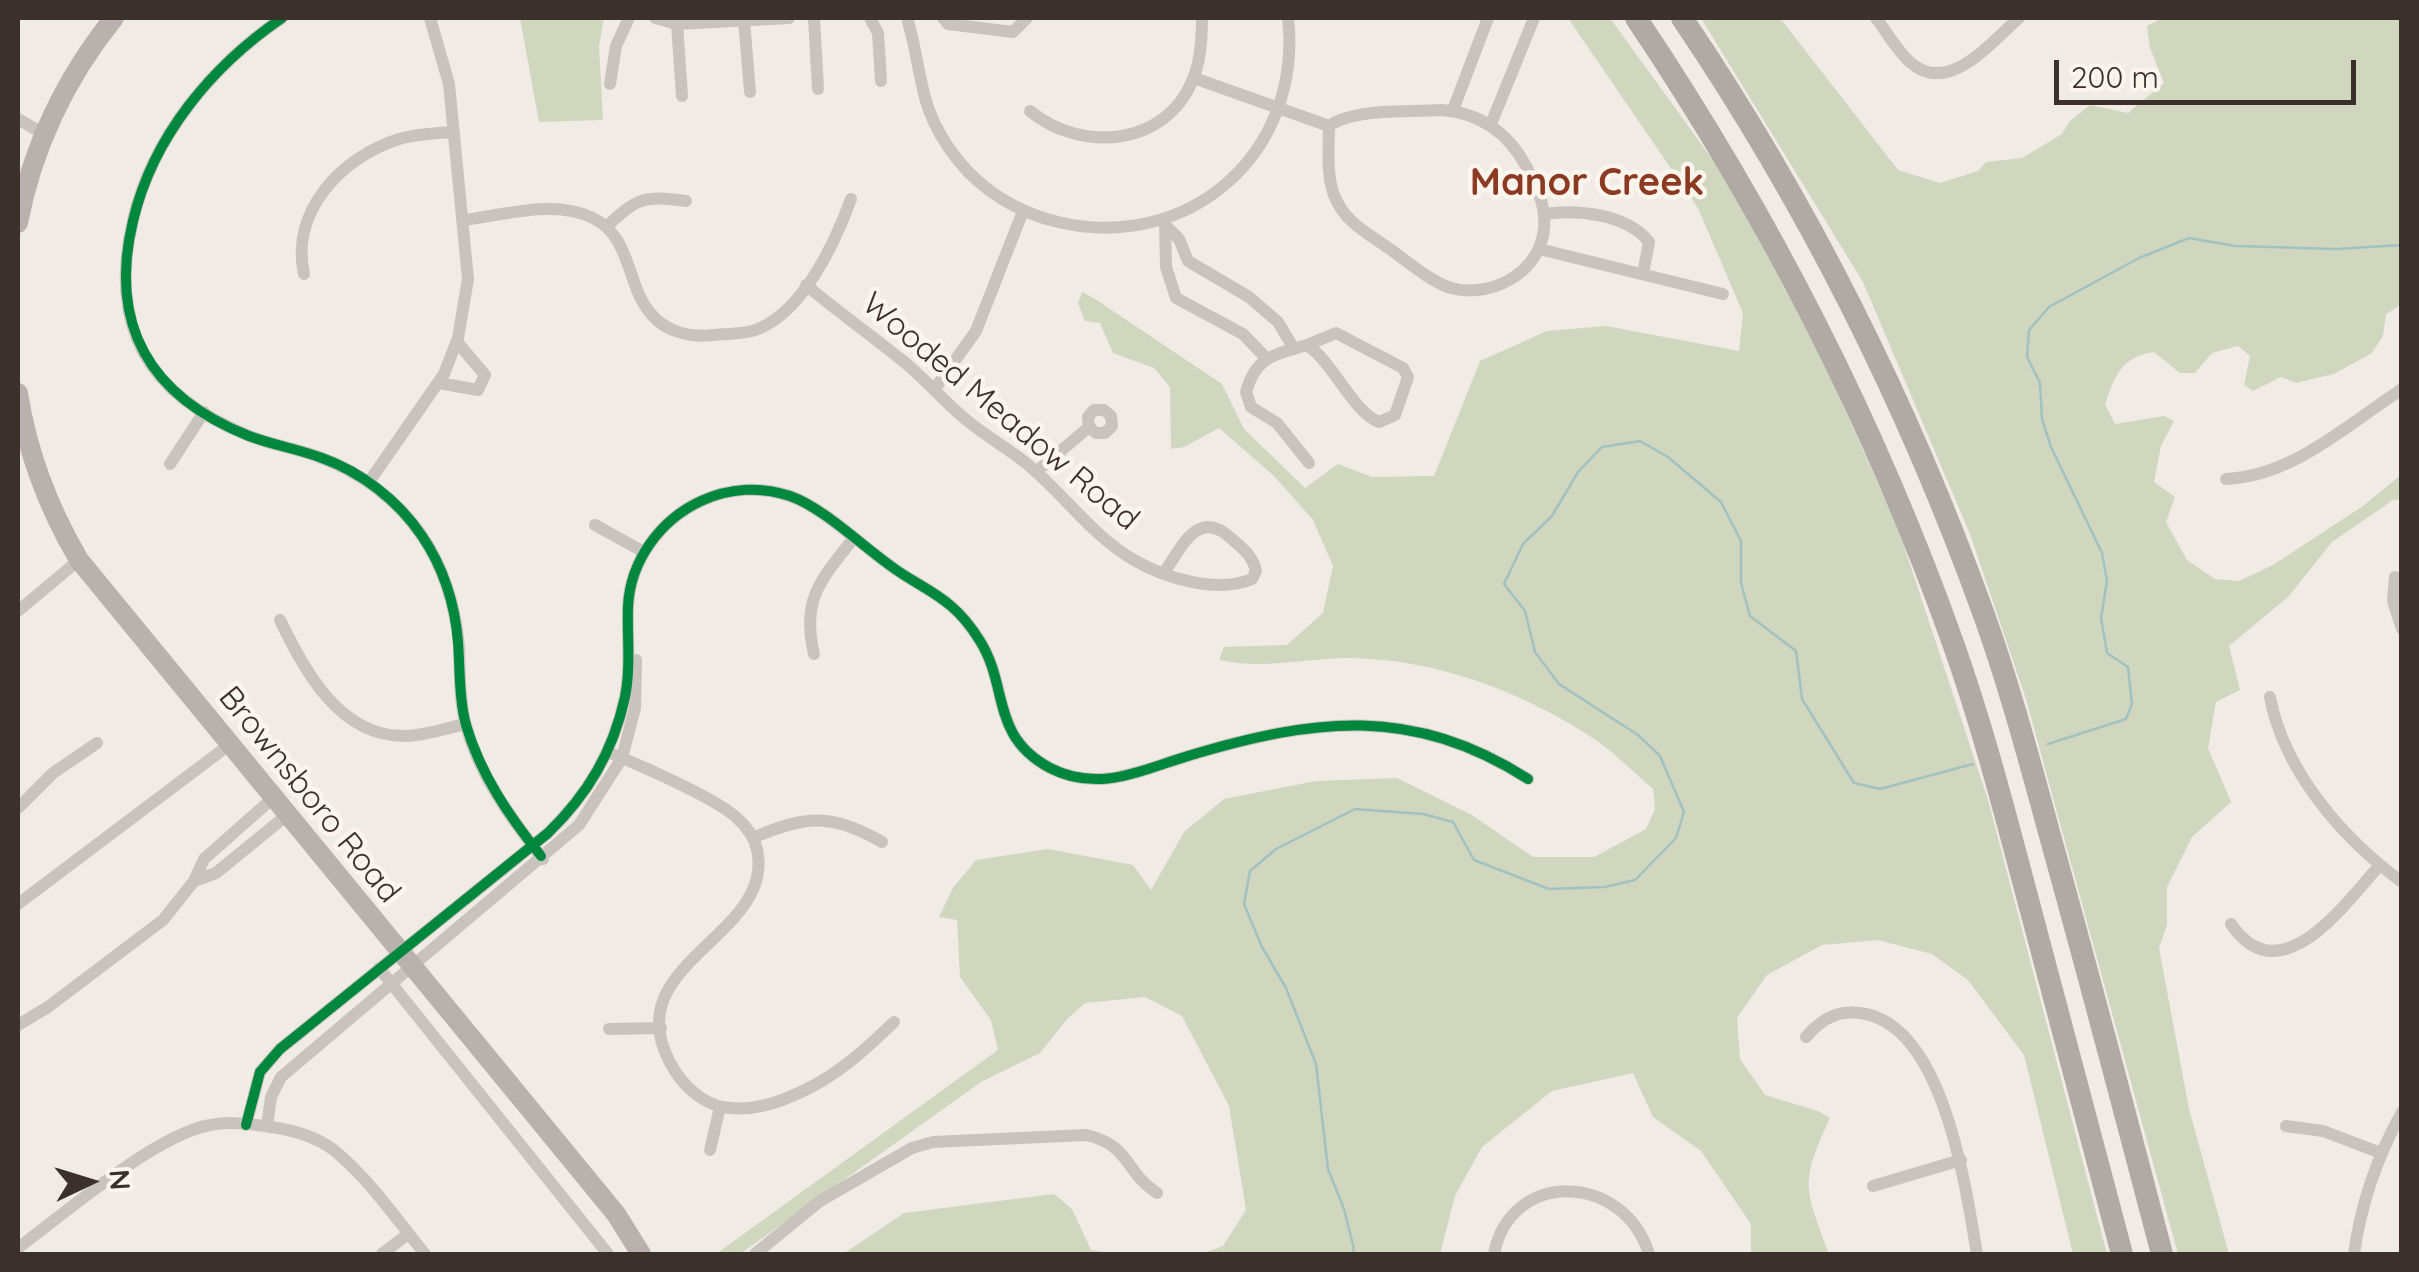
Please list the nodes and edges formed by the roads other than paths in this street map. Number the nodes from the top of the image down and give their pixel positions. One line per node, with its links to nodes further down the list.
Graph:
1 (114, 18): 35 (main road)
2 (282, 18): 58 (street)
3 (430, 18): 34 (street)
4 (629, 18): 24 (street)
5 (655, 18): 21 (street)
6 (788, 18): 20 (street)
7 (814, 18): 25 (street)
8 (870, 18): 23 (street)
9 (907, 18): 38 (street)
10 (943, 18): 11 (street)
11 (1027, 18)
12 (1202, 18): 22 (street)
13 (1288, 18): 28 (street)
14 (1488, 18): 29 (street)
15 (1534, 18): 32 (street)
16 (1636, 18): 127 (highway)
17 (1682, 18): 128 (highway)
18 (1876, 18): 19 (street)
19 (2019, 18)
20 (744, 20): 21 (street); 26 (street)
21 (677, 24): 27 (street)
22 (1194, 78): 28 (street); 30 (street)
23 (881, 81)
24 (610, 84)
25 (818, 89)
26 (750, 92)
27 (682, 96)
28 (1279, 108): 33 (street); 42 (street)
29 (1453, 110): 32 (street); 33 (street)
30 (1030, 111)
31 (18, 119): 35 (street)
32 (1492, 124): 39 (street)
33 (1329, 126): 44 (street)
34 (454, 132): 40 (street); 47 (street)
35 (44, 134): 41 (main road)
36 (850, 199): 49 (street)
37 (686, 201): 43 (street)
38 (1024, 211): 42 (street); 56 (street)
39 (1544, 214): 44 (street); 48 (street)
40 (464, 220): 43 (street); 51 (street)
41 (18, 223)
42 (1166, 223): 45 (street); 46 (street)
43 (606, 228): 49 (street)
44 (1538, 249): 48 (street)
45 (1188, 261): 46 (street); 52 (street)
46 (1167, 271): 53 (street)
47 (304, 274)
48 (1643, 274): 50 (street)
49 (806, 285): 56 (street, Wooded Meadow Road)
50 (1723, 294)
51 (456, 342): 54 (street); 54 (street)
52 (1300, 347): 52 (street); 53 (street)
53 (1266, 358): 60 (street)
54 (439, 383): 64 (street)
55 (2402, 389): 63 (street)
56 (934, 390): 62 (street, Wooded Meadow Road)
57 (18, 393): 68 (main road, Brownsboro Road)
58 (204, 412): 61 (street); 64 (street)
59 (1089, 427): 62 (street)
60 (1309, 463)
61 (170, 464)
62 (1036, 472): 69 (street, Wooded Meadow Road)
63 (2226, 479)
64 (369, 482): 77 (street)
65 (595, 525): 67 (street)
66 (853, 538): 67 (street); 75 (street); 82 (street)
67 (644, 552): 74 (street)
68 (79, 560): 71 (street); 79 (main road, Brownsboro Road)
69 (1164, 573): 69 (street, Wooded Meadow Road)
70 (2394, 577): 73 (street)
71 (18, 611)
72 (280, 620): 77 (street)
73 (2402, 628)
74 (630, 631): 80 (street); 81 (street)
75 (814, 654)
76 (2270, 696): 90 (street)
77 (466, 724): 88 (street)
78 (97, 743): 84 (street)
79 (230, 745): 83 (main road, Brownsboro Road); 93 (street)
80 (608, 752): 81 (street); 88 (street)
81 (622, 758): 86 (street); 89 (street)
82 (1528, 779)
83 (274, 798): 85 (main road, Brownsboro Road); 91 (street)
84 (18, 808)
85 (287, 815): 91 (street); 95 (main road, Brownsboro Road)
86 (754, 838): 87 (street); 102 (street)
87 (882, 842)
88 (532, 846): 89 (street); 95 (street)
89 (543, 859): 95 (street)
90 (2380, 865): 92 (street); 94 (street)
91 (194, 881): 101 (street)
92 (2402, 882)
93 (18, 904)
94 (2230, 924)
95 (405, 961): 96 (street); 97 (street); 122 (main road, Brownsboro Road)
96 (379, 968): 97 (street); 98 (street)
97 (392, 986): 99 (street); 121 (street)
98 (339, 1001): 99 (street); 105 (street)
99 (353, 1018): 106 (street)
100 (894, 1022): 107 (street)
101 (18, 1024)
102 (661, 1028): 103 (street); 107 (street)
103 (608, 1029)
104 (1806, 1036): 114 (street)
105 (264, 1066): 106 (street); 109 (street)
106 (280, 1078): 110 (street)
107 (720, 1107): 112 (street)
108 (2402, 1112): 113 (street)
109 (246, 1125): 110 (street); 118 (street)
110 (267, 1126): 117 (street)
111 (2286, 1126): 113 (street)
112 (710, 1150)
113 (2381, 1153): 129 (street)
114 (1961, 1160): 115 (street); 126 (street)
115 (1873, 1186)
116 (1157, 1193): 123 (street)
117 (408, 1234): 119 (street); 120 (street)
118 (21, 1248)
119 (382, 1254)
120 (425, 1254)
121 (608, 1254)
122 (641, 1254)
123 (756, 1254)
124 (1494, 1254): 125 (street)
125 (1649, 1254)
126 (1978, 1254)
127 (2122, 1254)
128 (2162, 1254)
129 (2354, 1254)

